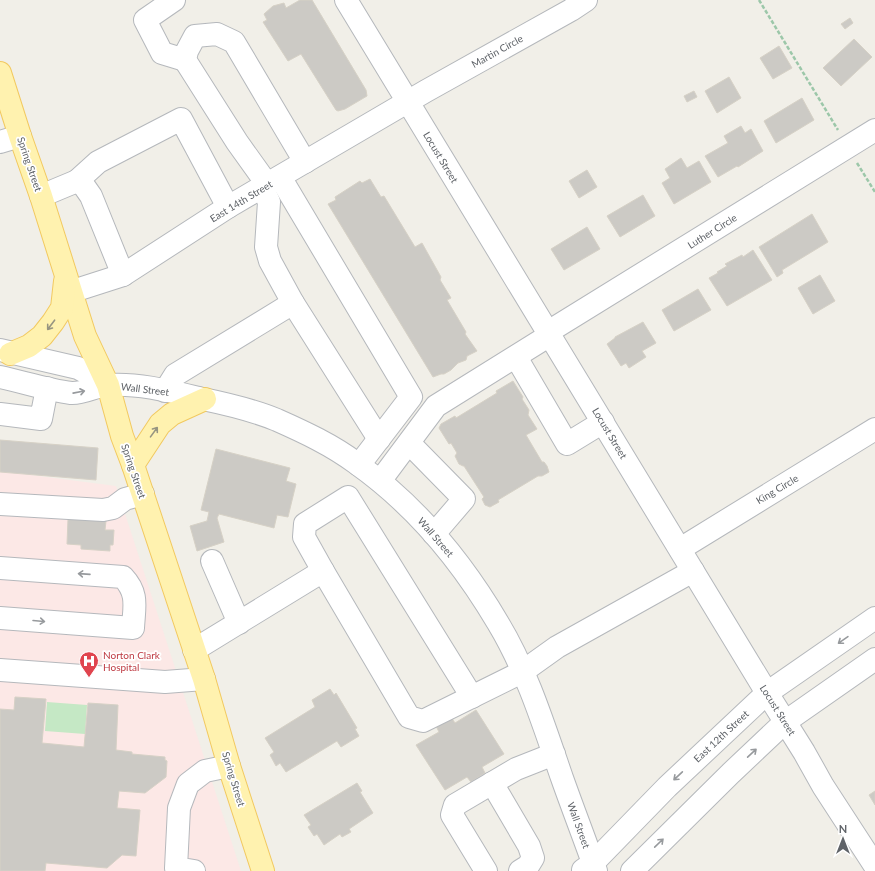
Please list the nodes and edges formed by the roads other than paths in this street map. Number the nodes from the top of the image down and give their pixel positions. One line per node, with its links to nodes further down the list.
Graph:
1 (174, 0): 4 (street)
2 (346, 0): 6 (street, Locust Street)
3 (586, 0): 6 (street, Martin Circle)
4 (185, 60): 9 (street); 11 (street)
5 (0, 73): 8 (main road, Spring Street)
6 (408, 102): 9 (street, East 14th Street); 17 (street, Locust Street)
7 (875, 130): 17 (street, Luther Circle)
8 (10, 139): 12 (main road, Spring Street)
9 (305, 162): 11 (street, East 14th Street)
10 (77, 181): 12 (street); 13 (street); 14 (street)
11 (270, 183): 13 (street, East 14th Street); 16 (street); 28 (street)
12 (41, 196): 15 (main road, Spring Street)
13 (228, 208): 14 (street, East 14th Street)
14 (123, 275): 15 (street, East 14th Street)
15 (68, 284): 18 (main road, one-way to 18); 21 (main road, Spring Street)
16 (293, 303): 23 (street); 28 (street)
17 (549, 334): 19 (street, Luther Circle); 26 (street, Locust Street)
18 (5, 352): 21 (street)
19 (516, 357): 26 (street); 29 (street, Luther Circle)
20 (0, 377): 22 (street)
21 (108, 384): 22 (street, one-way to 21); 23 (street, Wall Street); 30 (main road, Spring Street)
22 (47, 388): 25 (street)
23 (165, 390): 24 (street, Wall Street)
24 (204, 399): 30 (main road, one-way to 24); 31 (street, Wall Street)
25 (0, 414)
26 (603, 422): 36 (street, Locust Street)
27 (875, 429): 36 (street, King Circle)
28 (379, 439): 31 (street)
29 (409, 443): 31 (street, Luther Circle); 35 (street)
30 (133, 465): 32 (main road, Spring Street)
31 (370, 473): 33 (street); 35 (street, Wall Street)
32 (143, 494): 34 (street); 44 (main road, Spring Street)
33 (348, 497): 39 (street); 50 (street)
34 (0, 504)
35 (434, 534): 47 (street, Wall Street)
36 (680, 549): 40 (street, Locust Street)
37 (212, 561): 43 (street)
38 (0, 568): 41 (street, one-way to 38)
39 (323, 571): 43 (street); 50 (street)
40 (693, 571): 47 (street); 49 (street, Locust Street)
41 (0, 618)
42 (875, 618): 49 (street, East 12th Street, one-way to 49)
43 (239, 623): 44 (street)
44 (194, 650): 48 (main road, Spring Street)
45 (875, 659): 51 (street)
46 (0, 670): 48 (street)
47 (522, 672): 50 (street); 52 (street, Wall Street)
48 (204, 679): 53 (main road, Spring Street)
49 (767, 693): 51 (street, Locust Street); 56 (street, East 12th Street, one-way to 56)
50 (472, 697)
51 (785, 722): 55 (street, Locust Street); 61 (street, one-way to 51)
52 (554, 754): 54 (street); 56 (street, Wall Street)
53 (229, 766): 57 (street); 58 (main road, Spring Street)
54 (492, 783): 59 (street); 60 (street)
55 (875, 866)
56 (590, 868)
57 (194, 871)
58 (263, 871)
59 (486, 871)
60 (520, 871)
61 (632, 871)

